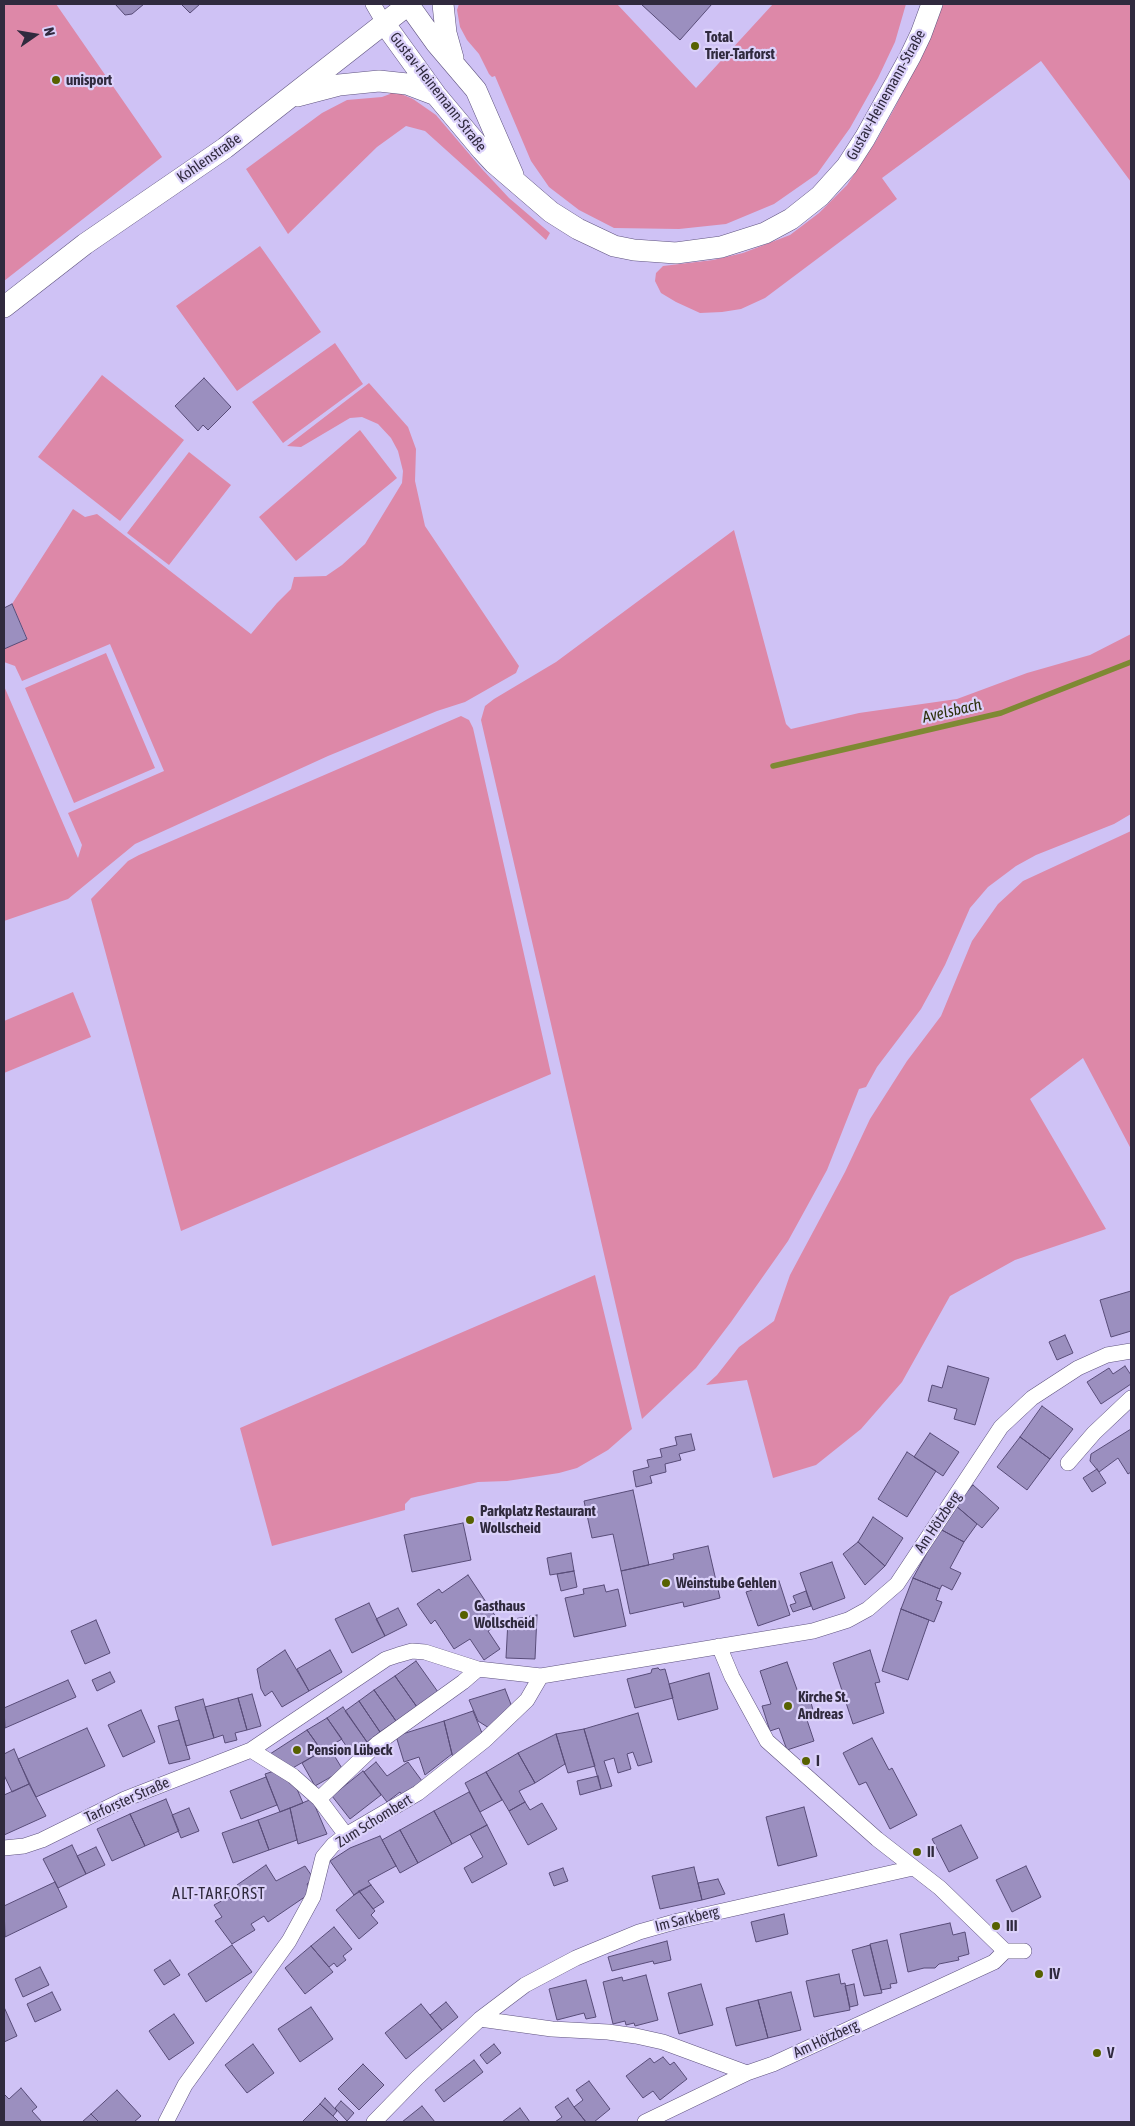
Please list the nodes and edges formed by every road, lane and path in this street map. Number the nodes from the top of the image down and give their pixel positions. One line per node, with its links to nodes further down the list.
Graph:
1 (373, 4): 5 (street)
2 (408, 4): 5 (main road, Kohlenstraße); 6 (main road, Gustav-Heinemann-Straße)
3 (443, 4): 6 (main road, Gustav-Heinemann-Straße)
4 (932, 4): 9 (main road, Gustav-Heinemann-Straße)
5 (384, 23): 7 (main road, Gustav-Heinemann-Straße); 8 (main road, Kohlenstraße)
6 (455, 66): 9 (main road, Gustav-Heinemann-Straße)
7 (436, 95): 8 (main road); 9 (main road, Gustav-Heinemann-Straße)
8 (289, 98): 10 (main road, Kohlenstraße)
9 (515, 179)
10 (4, 307)
11 (1131, 1351): 14 (street, Am Hötzberg)
12 (1131, 1398): 13 (street)
13 (1068, 1462)
14 (719, 1646): 16 (street, Am Hötzberg); 22 (street)
15 (478, 1669): 17 (street, Tarforster Straße); 18 (street, Tarforster Straße); 19 (street)
16 (559, 1673): 17 (street, Tarforster Straße)
17 (541, 1676): 20 (street, Zum Schombert)
18 (251, 1750): 19 (street); 21 (street, Tarforster Straße)
19 (319, 1799): 20 (street)
20 (346, 1835): 27 (street, Zum Schombert)
21 (4, 1848)
22 (913, 1868): 23 (street); 25 (street, Im Sarkberg)
23 (1005, 1951): 24 (street); 26 (street, Am Hötzberg)
24 (1024, 1951)
25 (480, 2020): 26 (street); 28 (street, Im Sarkberg)
26 (747, 2073): 29 (street, Am Hötzberg)
27 (166, 2122)
28 (374, 2122)
29 (645, 2122)

